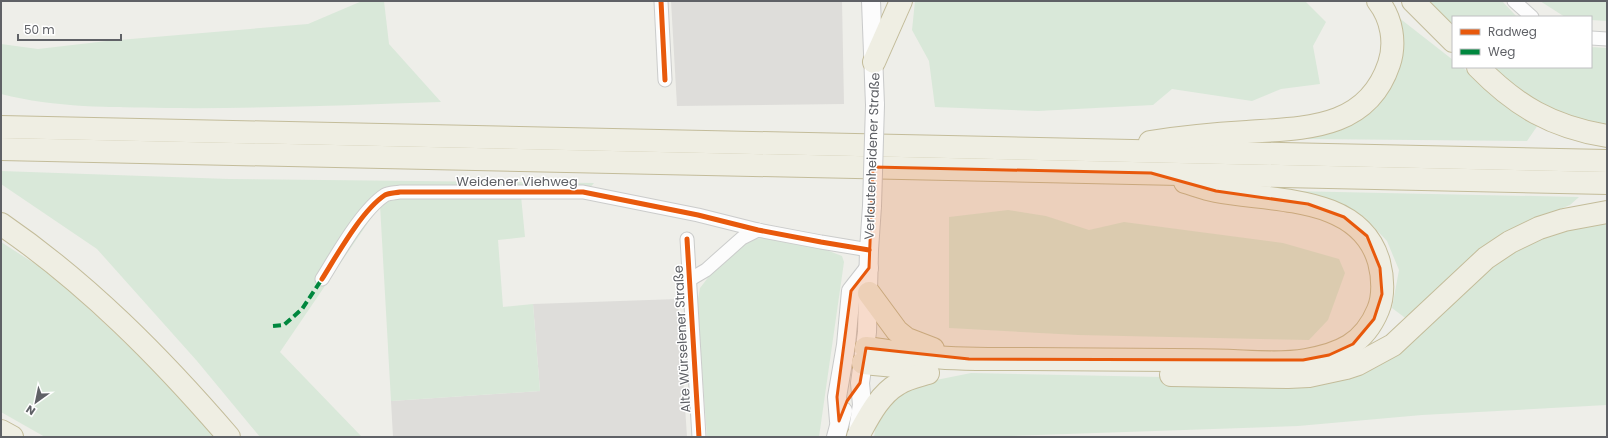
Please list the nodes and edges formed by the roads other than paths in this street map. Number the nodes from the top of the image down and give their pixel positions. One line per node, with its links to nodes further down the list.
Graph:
1 (661, 1): 13 (street)
2 (871, 1): 11 (main road, Verlautenheidener Straße)
3 (901, 1): 11 (highway)
4 (1378, 1): 19 (highway)
5 (1413, 1): 10 (highway)
6 (1514, 1): 7 (street)
7 (1531, 16)
8 (1592, 38): 9 (street)
9 (1607, 39)
10 (1452, 40)
11 (874, 62): 27 (main road, Verlautenheidener Straße, bridge)
12 (1479, 68): 17 (highway)
13 (665, 80)
14 (1, 114): 16 (highway)
15 (1, 127): 16 (highway)
16 (49, 128): 19 (highway)
17 (1607, 136)
18 (1, 149): 21 (highway)
19 (1092, 151): 20 (highway)
20 (1607, 161)
21 (1151, 173): 22 (highway); 32 (highway)
22 (1607, 183)
23 (1607, 212): 34 (highway)
24 (7, 228): 38 (highway)
25 (758, 230): 27 (street, Weidener Viehweg); 29 (street, Weidener Viehweg); 30 (street, Alte Würselener Straße)
26 (687, 239): 30 (street, Alte Würselener Straße)
27 (869, 250): 28 (main road, Verlautenheidener Straße)
28 (869, 268): 31 (main road, Verlautenheidener Straße); 35 (main road)
29 (322, 279)
30 (689, 280): 39 (street, Alte Würselener Straße)
31 (869, 293): 32 (highway); 33 (main road, Verlautenheidener Straße)
32 (969, 359): 33 (highway)
33 (863, 364): 34 (highway); 35 (main road); 40 (main road, Verlautenheidener Straße)
34 (936, 370): 40 (highway)
35 (838, 429)
36 (1, 431): 37 (highway)
37 (12, 437)
38 (229, 437)
39 (699, 437)
40 (858, 437)

